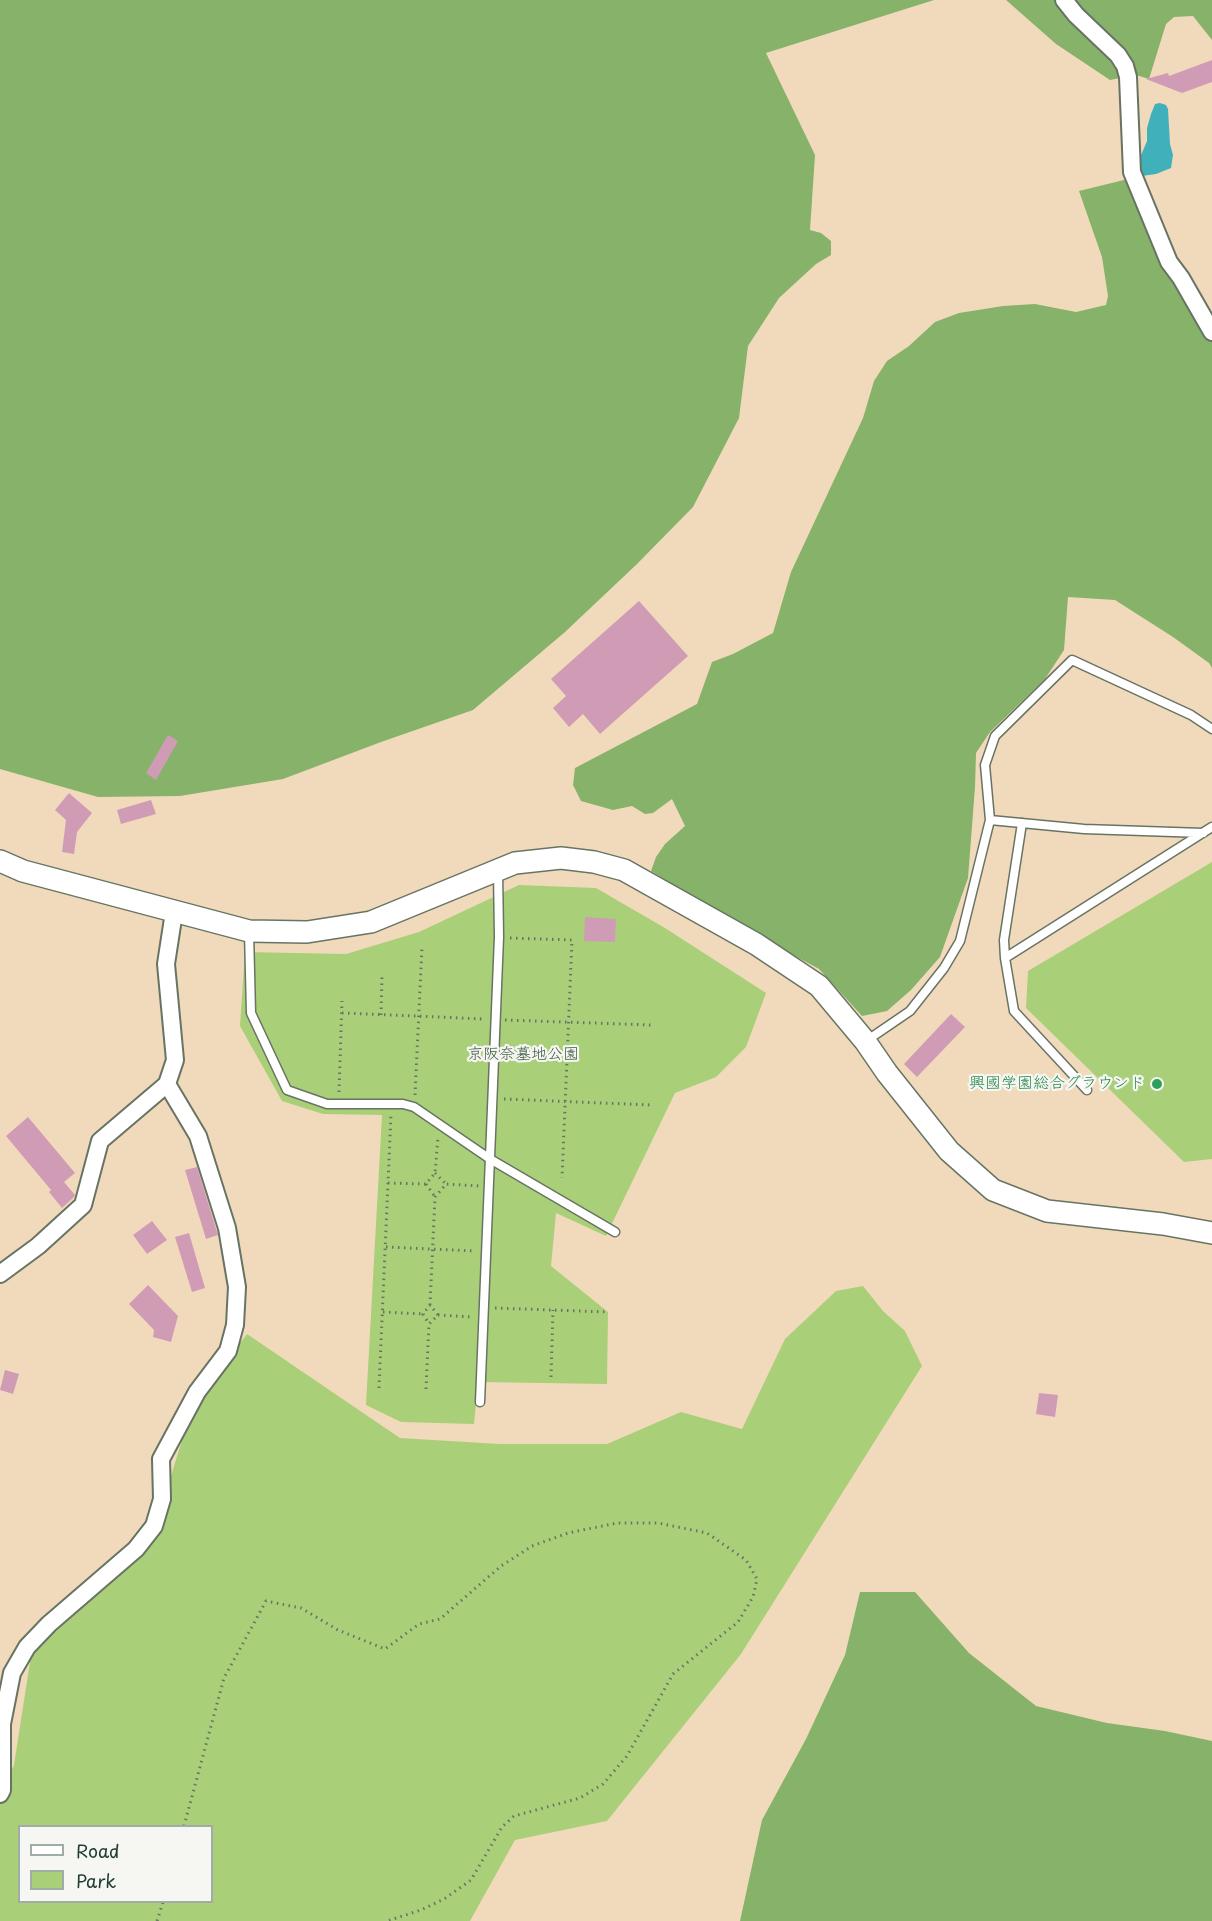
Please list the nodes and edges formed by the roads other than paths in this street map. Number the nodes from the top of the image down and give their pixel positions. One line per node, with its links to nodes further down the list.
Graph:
1 (1064, 0): 2 (street)
2 (1212, 332)
3 (1212, 729): 4 (lane)
4 (990, 820): 5 (lane); 13 (lane)
5 (1022, 823): 7 (lane); 12 (lane)
6 (1212, 828): 7 (lane)
7 (1203, 833): 12 (lane)
8 (0, 861): 10 (street)
9 (498, 871): 11 (street); 13 (street); 16 (lane)
10 (174, 912): 11 (street); 14 (street)
11 (249, 931): 16 (lane)
12 (1005, 958): 15 (lane)
13 (865, 1041): 18 (street)
14 (167, 1084): 19 (street); 21 (street)
15 (1087, 1090)
16 (490, 1159): 17 (lane); 20 (lane)
17 (615, 1232)
18 (1212, 1233)
19 (0, 1274)
20 (480, 1402)
21 (0, 1794)

